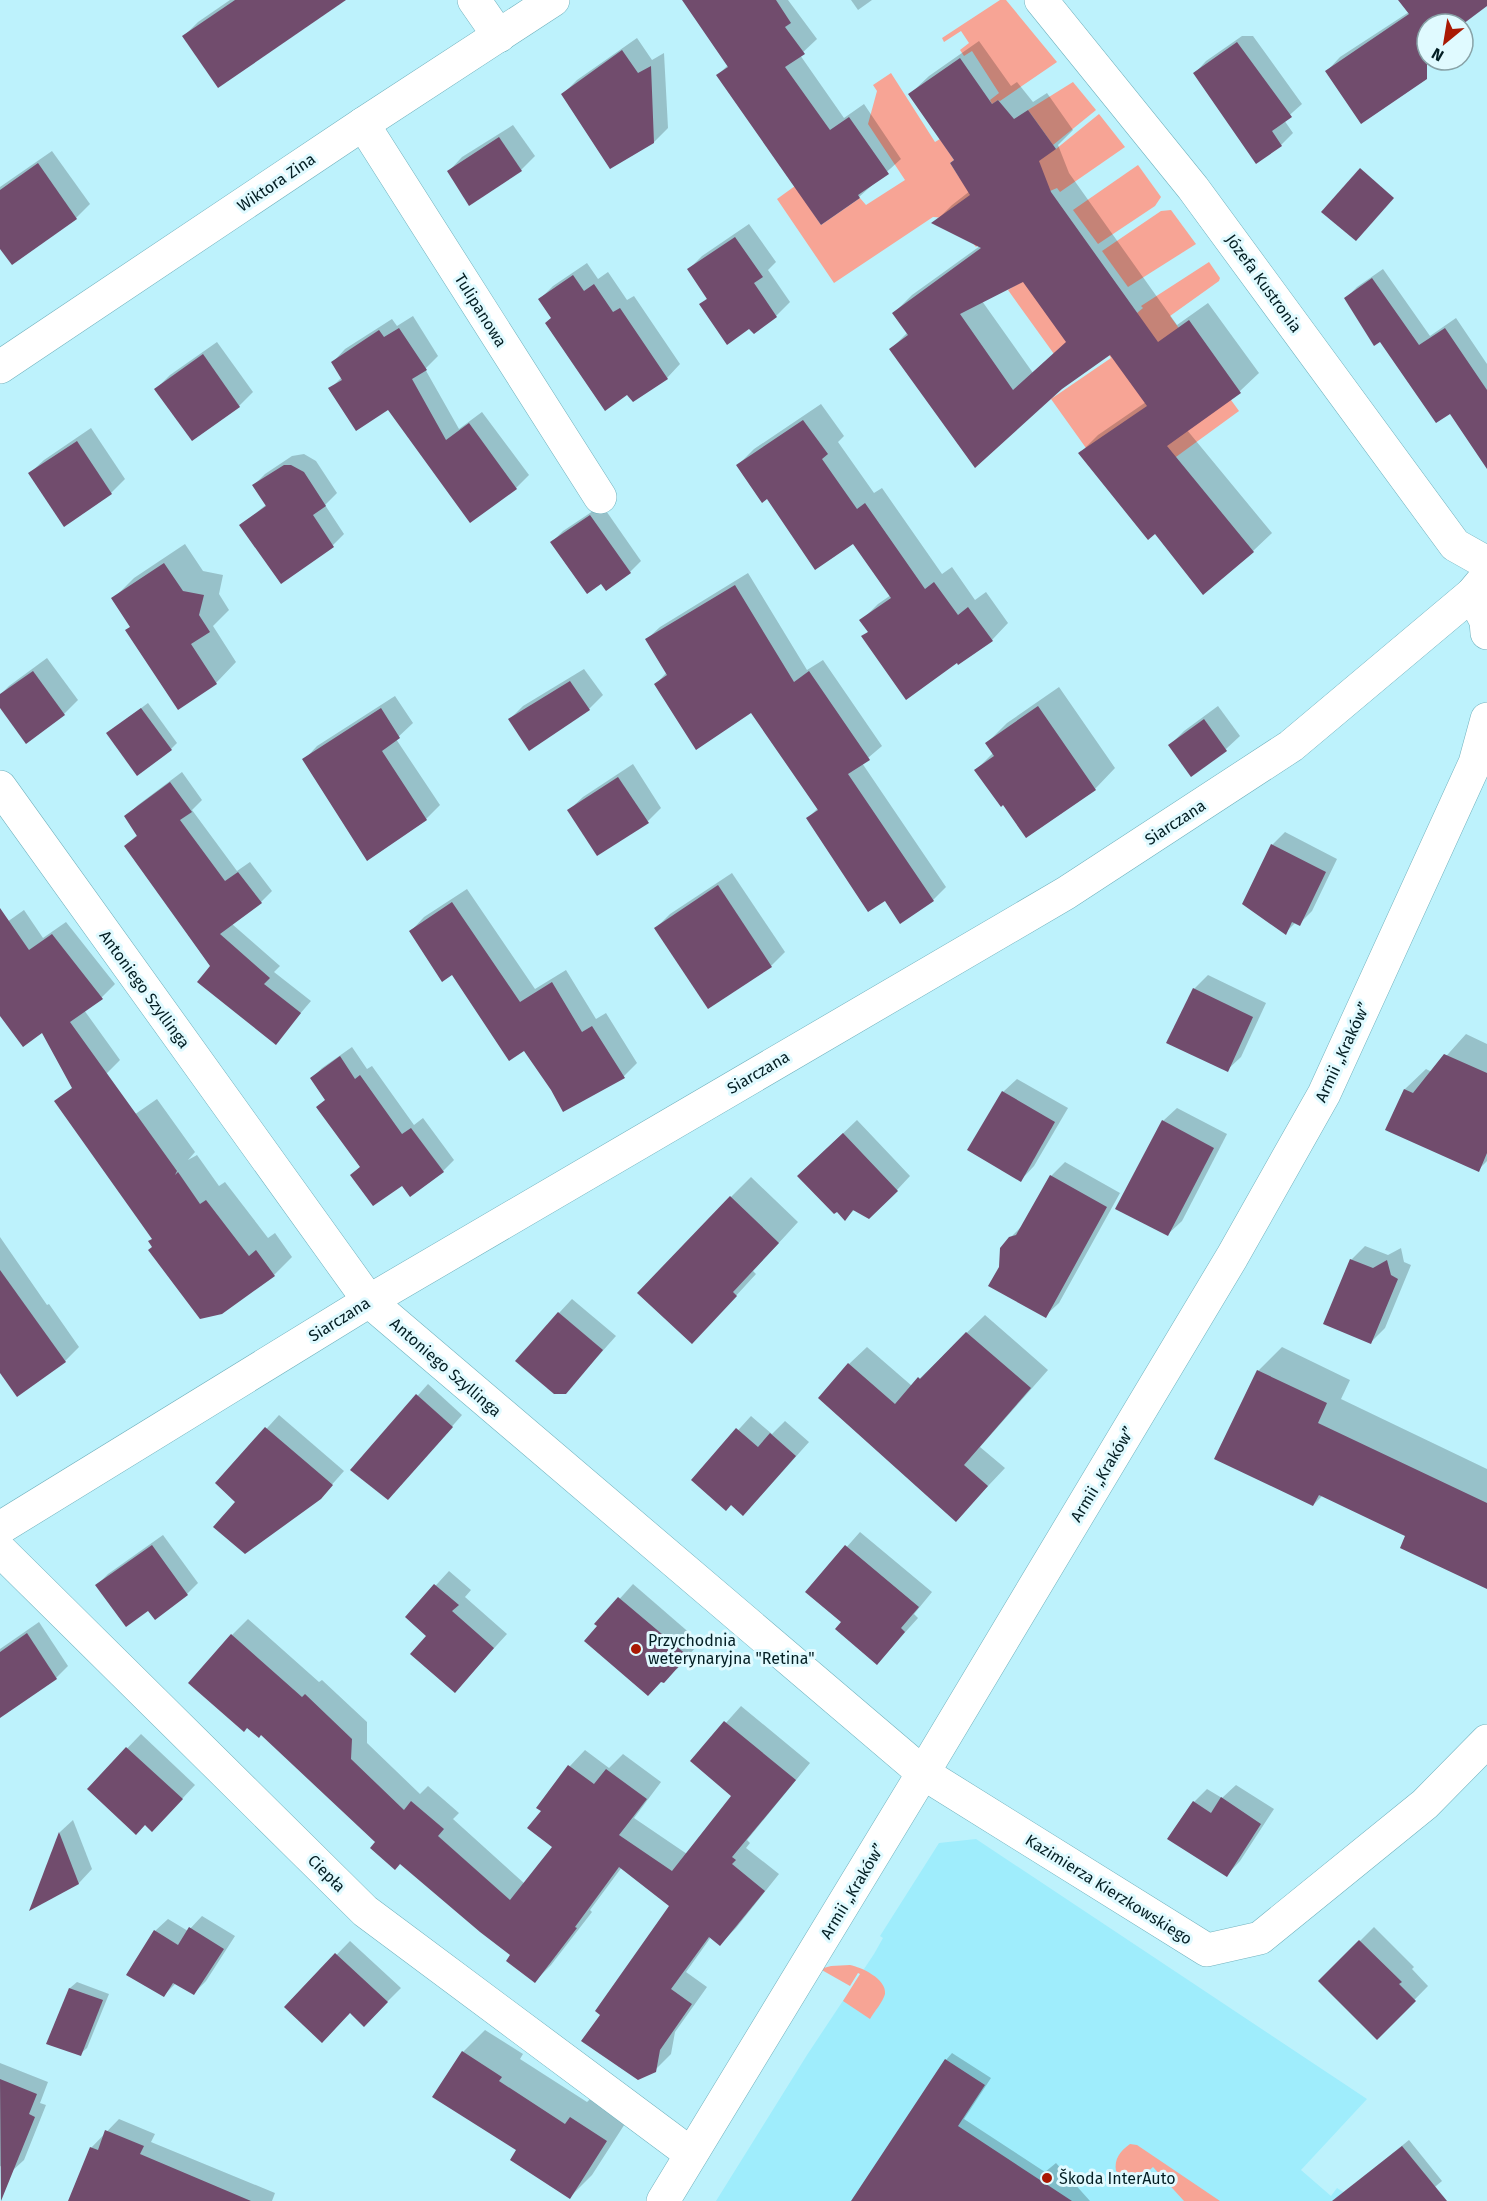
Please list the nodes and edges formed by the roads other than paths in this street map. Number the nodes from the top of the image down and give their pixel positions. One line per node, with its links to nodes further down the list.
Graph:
1 (474, 0): 4 (street)
2 (553, 0): 4 (street, Wiktora Zina)
3 (1041, 0): 8 (street, Józefa Kustronia)
4 (499, 36): 5 (street, Wiktora Zina)
5 (363, 124): 6 (street, Wiktora Zina); 7 (street, Tulipanowa)
6 (0, 367)
7 (600, 496)
8 (1487, 563)
9 (1479, 585): 10 (street); 13 (street, Siarczana)
10 (1487, 633)
11 (1487, 719): 17 (street, Armii „Kraków”)
12 (0, 787): 13 (street, Antoniego Szyllinga)
13 (369, 1300): 14 (street, Siarczana); 17 (street, Antoniego Szyllinga)
14 (0, 1528)
15 (0, 1550): 18 (street, Ciepła)
16 (1487, 1741): 17 (street, Kazimierza Kierzkowskiego)
17 (923, 1773): 18 (street, Armii „Kraków”)
18 (691, 2154): 19 (street, Armii „Kraków”)
19 (663, 2201)

